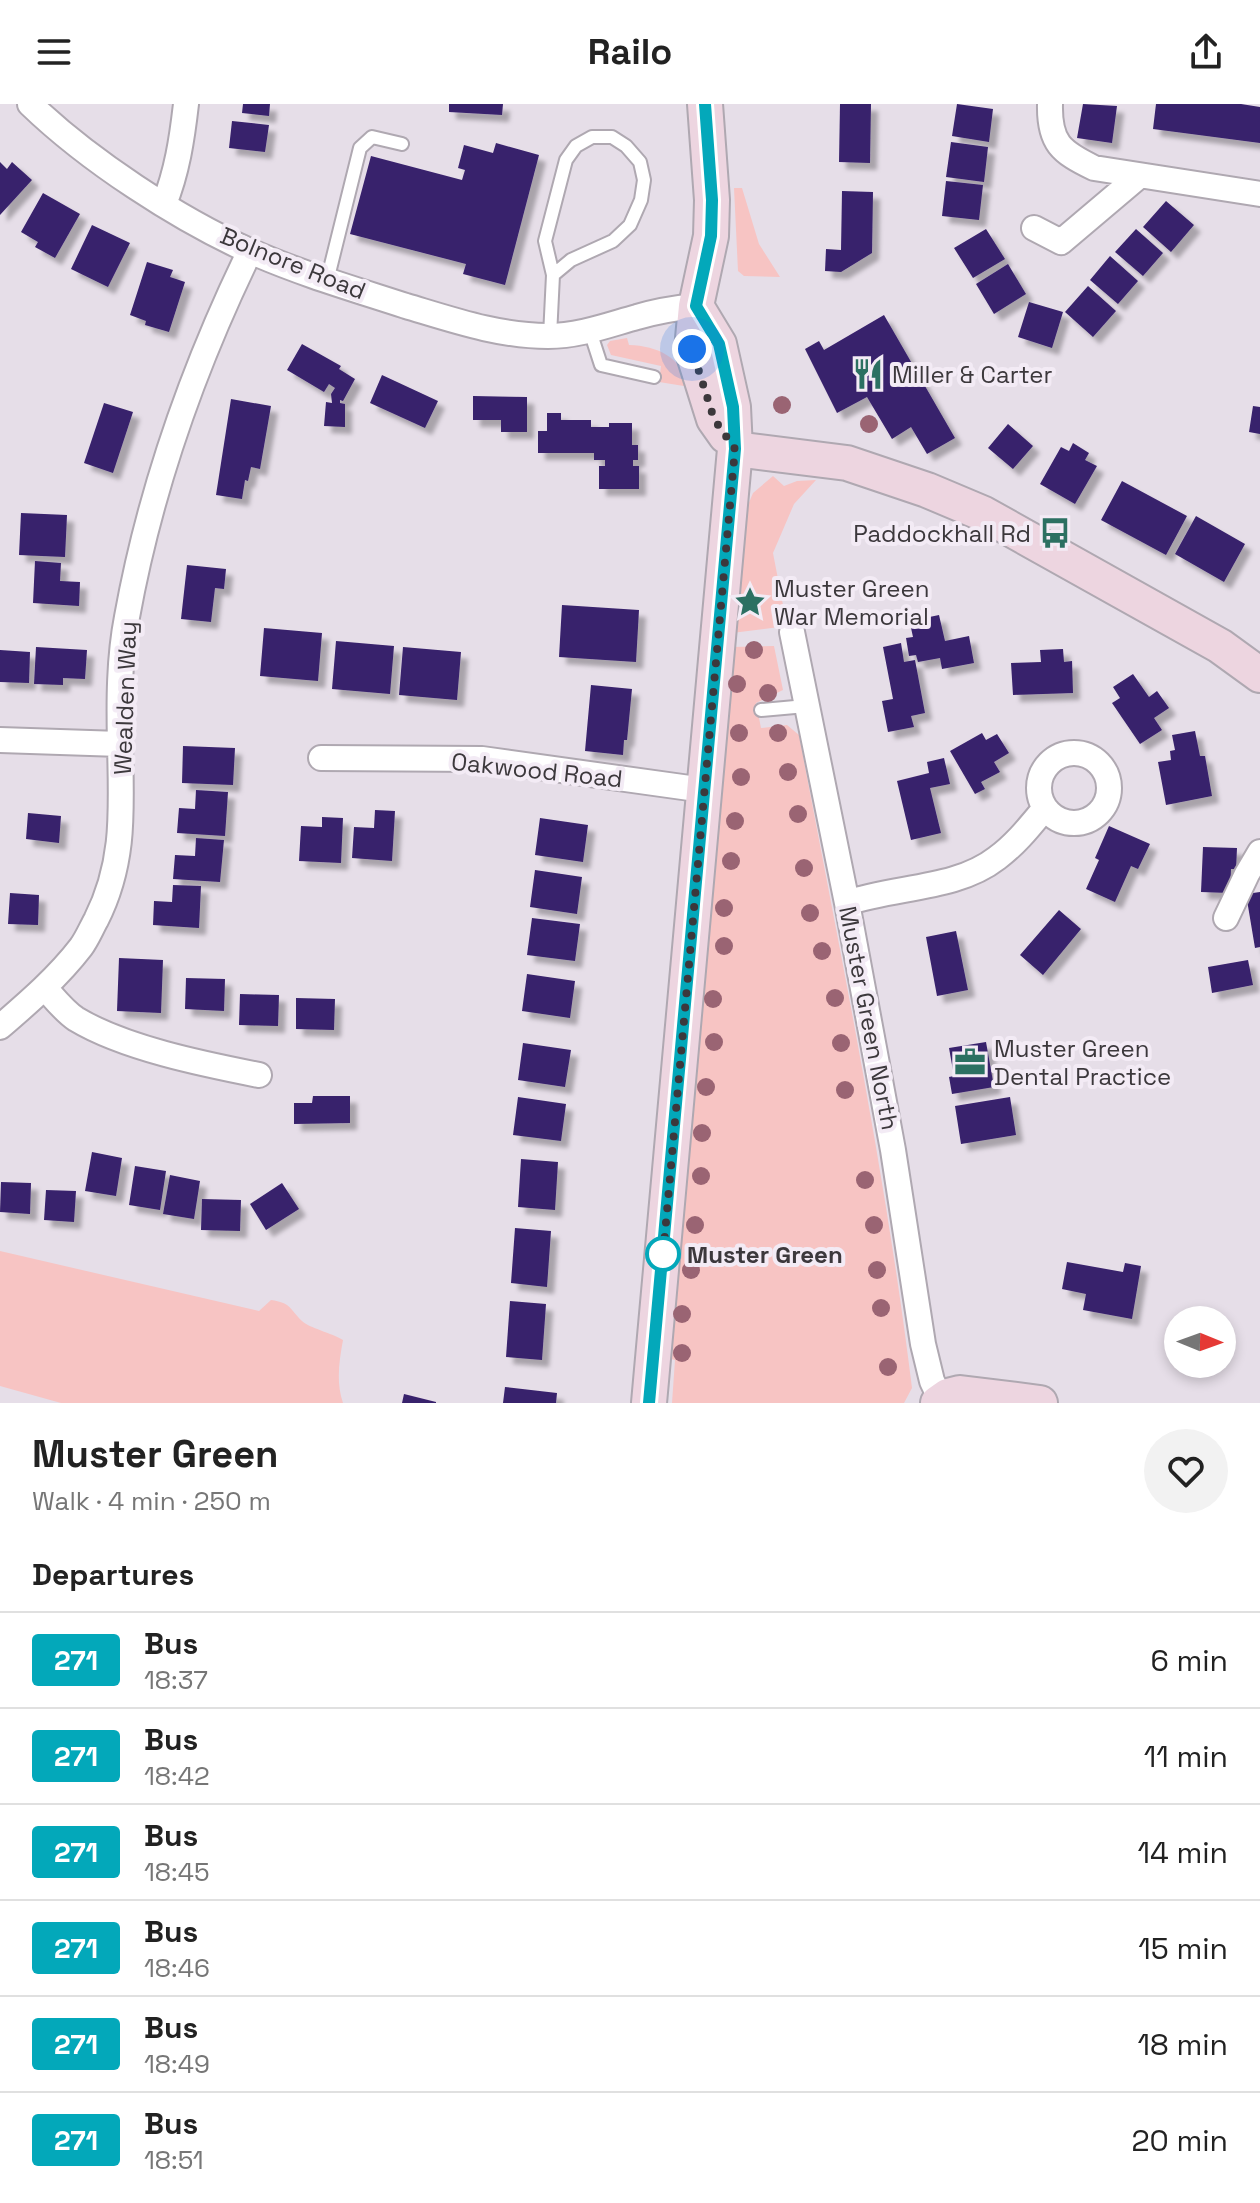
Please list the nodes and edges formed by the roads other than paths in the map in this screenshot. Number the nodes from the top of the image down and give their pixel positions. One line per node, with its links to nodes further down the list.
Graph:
1 (30, 104): 8 (street, Bolnore Road)
2 (186, 104): 8 (street)
3 (705, 104): 13 (main road)
4 (1050, 104): 6 (street)
5 (402, 144): 12 (lane)
6 (1139, 176): 7 (street); 9 (street)
7 (1260, 194)
8 (164, 204): 10 (street, Bolnore Road)
9 (1034, 228)
10 (250, 251): 12 (street, Bolnore Road); 23 (street, Wealden Way)
11 (553, 275): 11 (lane); 15 (lane)
12 (327, 281): 15 (street, Bolnore Road)
13 (696, 306): 14 (street, Bolnore Road); 17 (main road)
14 (590, 331): 15 (street, Bolnore Road); 16 (lane)
15 (550, 336)
16 (654, 377)
17 (735, 449): 19 (main road); 25 (main road)
18 (792, 632): 20 (street, Muster Green North)
19 (1260, 675)
20 (806, 706): 21 (lane); 28 (street, Muster Green North)
21 (761, 710)
22 (0, 740): 23 (street)
23 (120, 744): 30 (street, Wealden Way)
24 (321, 758): 25 (street, Oakwood Road)
25 (704, 790): 34 (main road)
26 (1045, 808): 28 (street)
27 (1260, 852): 29 (street)
28 (847, 903): 33 (street, Muster Green North)
29 (1226, 918)
30 (45, 988): 31 (street, Wealden Way); 32 (street)
31 (0, 1027)
32 (259, 1075)
33 (939, 1402): 35 (main road)
34 (649, 1403)
35 (1040, 1403)

